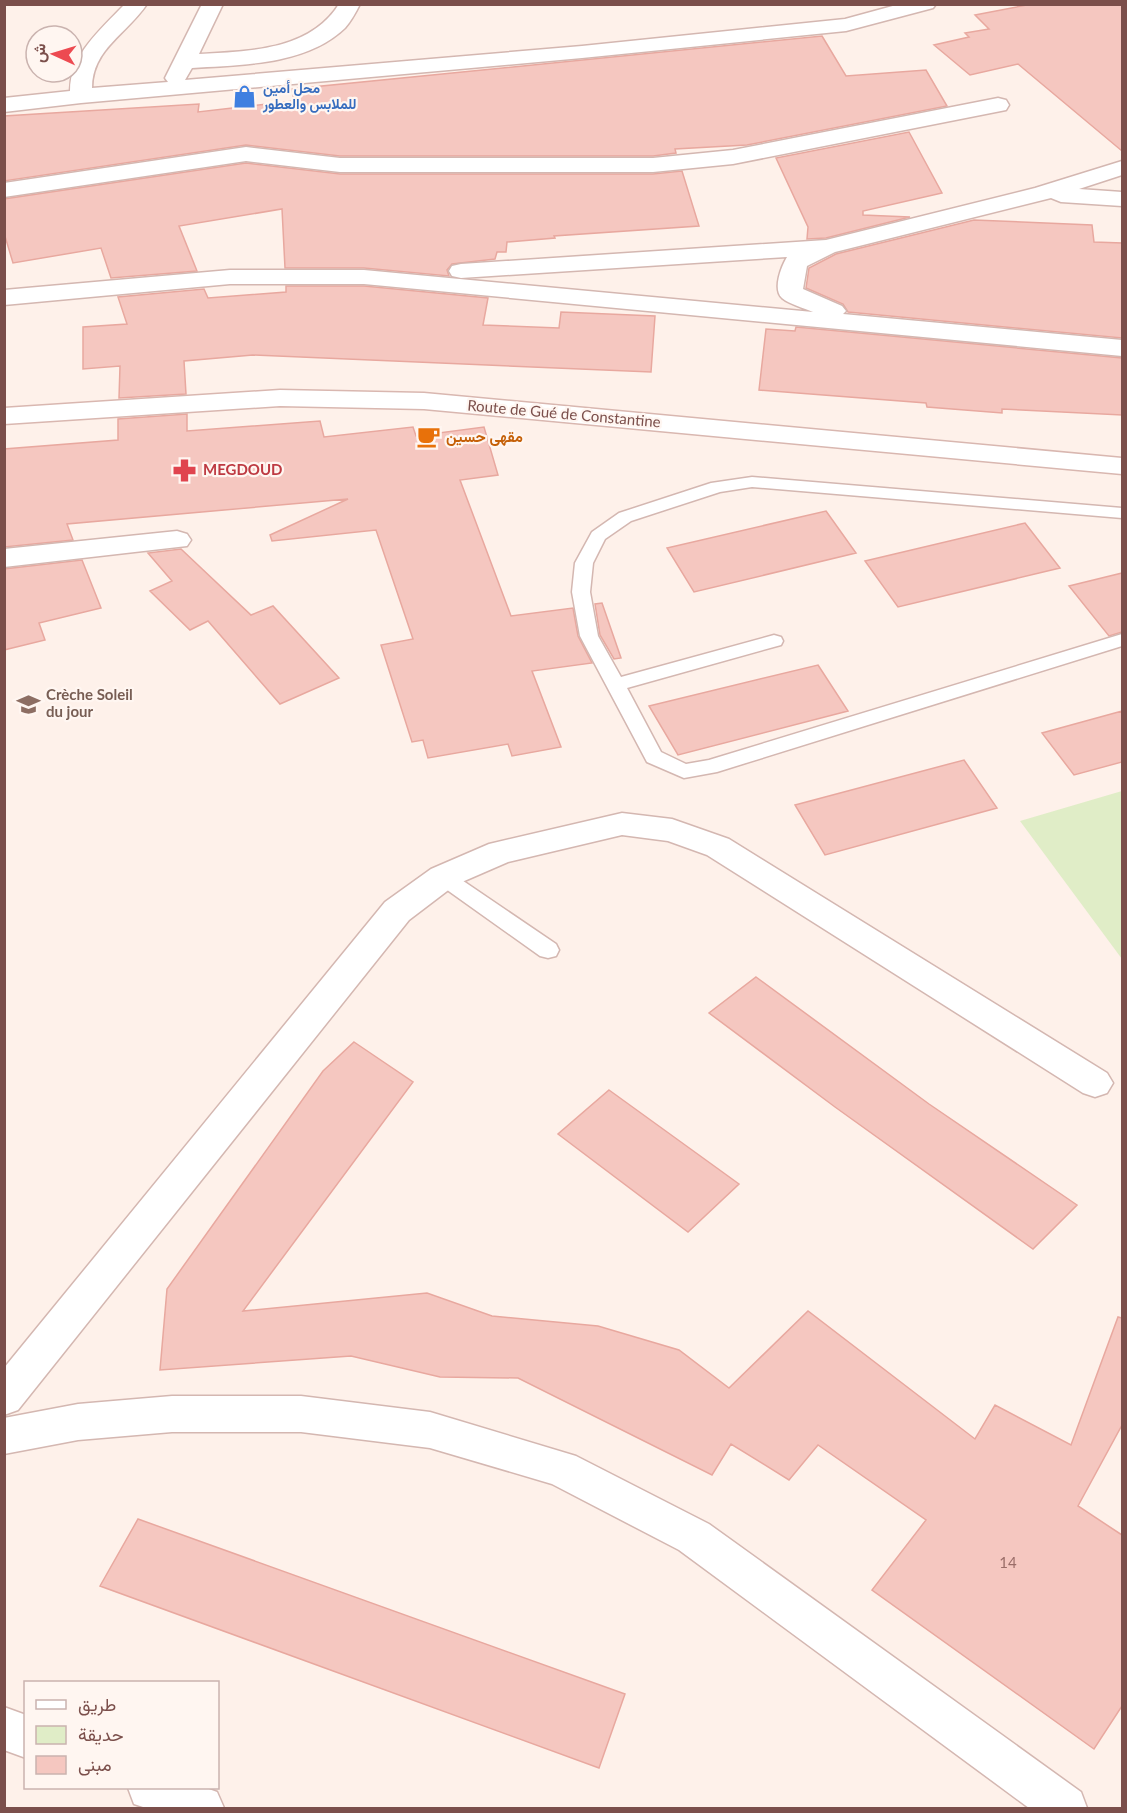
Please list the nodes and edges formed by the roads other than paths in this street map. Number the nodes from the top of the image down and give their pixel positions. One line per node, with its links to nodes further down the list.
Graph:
1 (137, 4): 9 (street)
2 (213, 4): 7 (street)
3 (350, 4): 7 (street)
4 (819, 4): 6 (street)
5 (924, 5): 6 (street)
6 (846, 25): 8 (street)
7 (184, 62): 8 (street)
8 (172, 88): 9 (street)
9 (81, 96): 10 (street)
10 (4, 105)
11 (998, 105): 13 (street)
12 (1122, 168): 14 (street)
13 (4, 190)
14 (1042, 193): 15 (street); 16 (street)
15 (1122, 199)
16 (826, 247): 17 (street); 19 (street)
17 (364, 277): 18 (street); 19 (street)
18 (4, 298)
19 (859, 322): 20 (street)
20 (1122, 348)
21 (4, 416): 22 (street, Route de Gué de Constantine)
22 (1122, 466)
23 (1122, 513): 28 (lane)
24 (177, 540): 25 (street)
25 (4, 558)
26 (1122, 640): 28 (lane)
27 (774, 642): 28 (lane)
28 (615, 685)
29 (443, 877): 30 (lane); 31 (street); 32 (street)
30 (548, 950)
31 (1095, 1083)
32 (4, 1398)
33 (4, 1436): 38 (street)
34 (4, 1728): 35 (street)
35 (24, 1736)
36 (152, 1789): 37 (street)
37 (201, 1809)
38 (1065, 1809)

